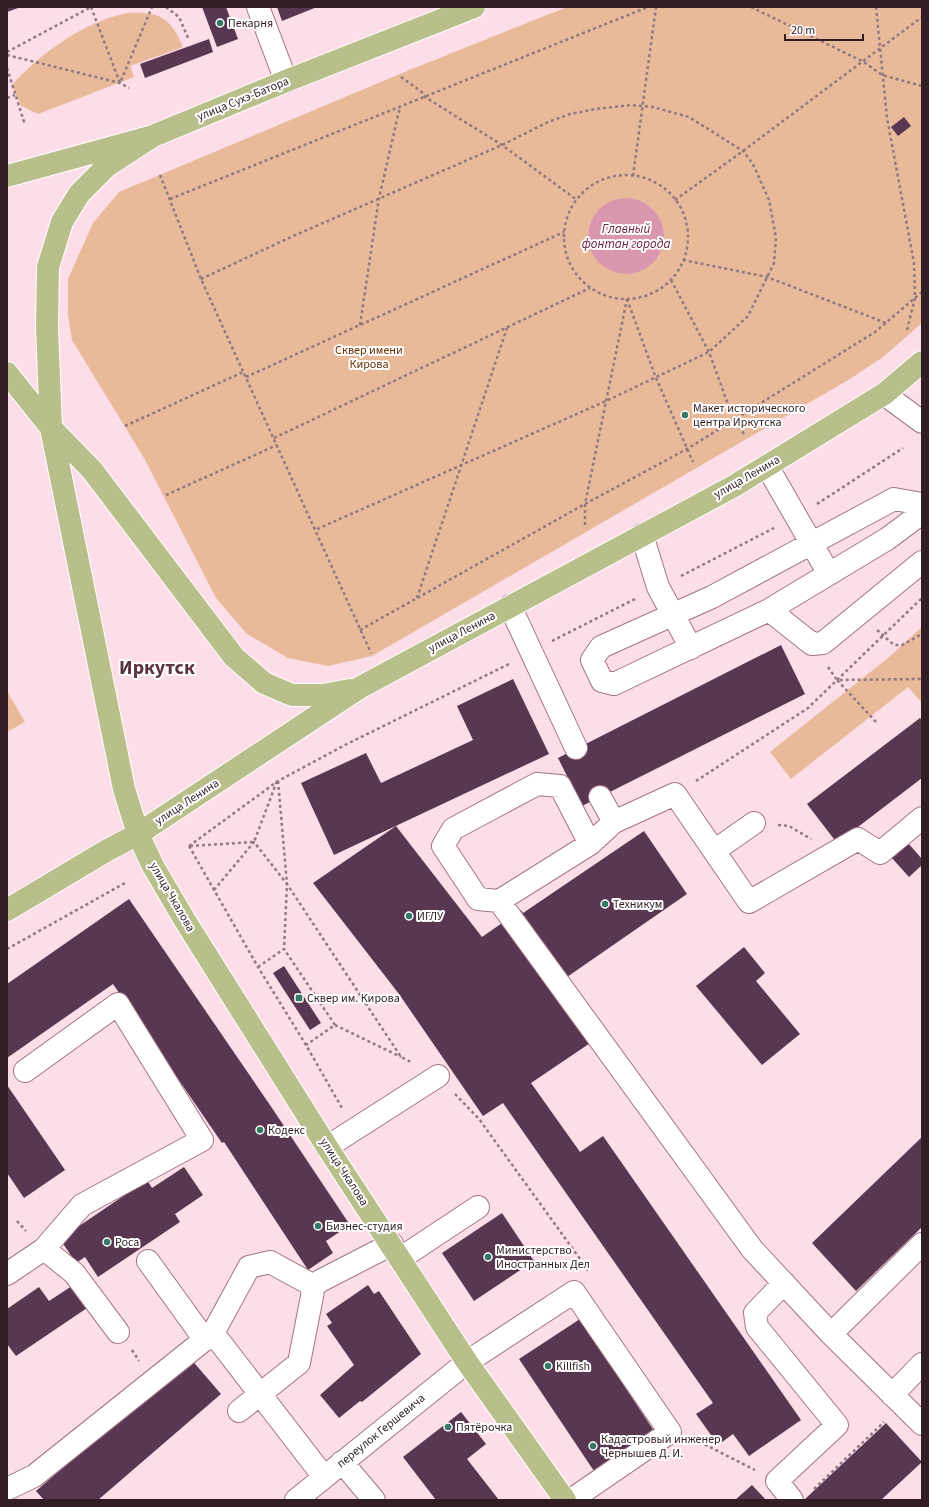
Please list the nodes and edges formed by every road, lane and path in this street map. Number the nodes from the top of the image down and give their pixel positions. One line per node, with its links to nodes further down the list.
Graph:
1 (91, 7): 13 (path); 20 (path)
2 (152, 7): 20 (path)
3 (166, 7): 11 (path)
4 (258, 7): 19 (street)
5 (474, 7): 19 (main road, улица Сухэ-Батора)
6 (648, 7): 24 (path)
7 (656, 7): 26 (path)
8 (751, 7): 15 (path)
9 (876, 7): 12 (path)
10 (922, 17): 12 (path)
11 (189, 40)
12 (880, 50): 15 (path); 17 (path)
13 (7, 52)
14 (7, 55): 20 (path)
15 (864, 62): 17 (path); 31 (path)
16 (7, 68): 23 (path)
17 (882, 76): 21 (path); 46 (path)
18 (401, 77): 24 (path)
19 (286, 81): 29 (main road, улица Сухэ-Батора)
20 (120, 83): 22 (path)
21 (922, 86)
22 (129, 88)
23 (15, 95): 25 (path); 28 (path)
24 (425, 97): 27 (path); 30 (path)
25 (7, 98)
26 (642, 106): 30 (path); 31 (path); 34 (path)
27 (400, 107): 35 (path); 36 (path)
28 (25, 125)
29 (153, 136): 33 (main road, улица Сухэ-Батора); 63 (main road, улица Чкалова)
30 (502, 145): 35 (path); 37 (path)
31 (743, 151): 38 (path); 41 (path)
32 (160, 174): 36 (path)
33 (7, 176)
34 (633, 176): 37 (path); 38 (path)
35 (379, 198): 42 (path); 49 (path)
36 (170, 200): 42 (path)
37 (577, 200): 39 (path)
38 (675, 200): 40 (path)
39 (564, 232): 44 (path); 49 (path)
40 (683, 260): 41 (path); 43 (path)
41 (767, 277): 48 (path); 52 (path)
42 (201, 279): 54 (path)
43 (671, 280): 47 (path); 52 (path)
44 (590, 288): 47 (path); 50 (path)
45 (922, 292): 46 (path)
46 (915, 298): 48 (path); 51 (path)
47 (627, 299): 57 (path); 59 (path)
48 (887, 323): 60 (path)
49 (360, 325): 56 (path)
50 (507, 327): 65 (path); 70 (path)
51 (907, 330)
52 (709, 352): 57 (path); 60 (path)
53 (922, 362): 58 (main road, улица Ленина)
54 (244, 372): 56 (path); 62 (path)
55 (7, 373): 63 (main road)
56 (246, 377): 65 (path)
57 (656, 378): 59 (path); 67 (path)
58 (884, 394): 61 (street); 71 (main road, улица Ленина)
59 (606, 401): 70 (path); 73 (path)
60 (733, 418): 64 (path); 67 (path)
61 (922, 422)
62 (125, 426)
63 (51, 428): 97 (main road); 106 (main road, улица Чкалова)
64 (744, 434)
65 (274, 438): 66 (path)
66 (277, 445): 72 (path); 78 (path)
67 (687, 448): 69 (path); 73 (path)
68 (903, 448): 76 (path)
69 (693, 462)
70 (462, 466): 78 (path); 85 (path)
71 (768, 466): 76 (street); 79 (main road, улица Ленина)
72 (166, 495)
73 (585, 504): 77 (path); 85 (path)
74 (922, 504): 80 (street)
75 (922, 513): 82 (street)
76 (796, 517): 80 (street); 83 (path)
77 (585, 526)
78 (315, 530): 89 (path)
79 (642, 536): 83 (street); 86 (main road, улица Ленина)
80 (811, 543): 82 (street); 88 (street)
81 (922, 562): 87 (street)
82 (829, 574): 87 (street)
83 (658, 587): 88 (street); 93 (path)
84 (922, 598): 91 (path)
85 (417, 599): 89 (path)
86 (510, 606): 93 (street); 97 (main road, улица Ленина)
87 (769, 610): 92 (street)
88 (674, 615): 92 (street); 92 (street)
89 (360, 630): 94 (path)
90 (922, 634): 91 (path)
91 (882, 636): 96 (path)
92 (692, 648)
93 (532, 652): 99 (street); 100 (path)
94 (372, 656)
95 (922, 679): 96 (path)
96 (837, 680): 98 (path); 101 (path)
97 (359, 688): 106 (main road, улица Ленина)
98 (876, 722)
99 (576, 748)
100 (278, 781): 107 (path); 109 (path); 113 (path)
101 (675, 794): 104 (street); 110 (street)
102 (600, 797): 104 (street)
103 (922, 818): 111 (street)
104 (614, 822): 108 (street)
105 (754, 823): 110 (street); 111 (path)
106 (138, 834): 116 (main road, улица Ленина); 126 (main road, улица Чкалова)
107 (254, 842): 109 (path); 113 (path); 114 (path)
108 (590, 844): 115 (street); 115 (street)
109 (188, 846): 114 (path)
110 (714, 851): 111 (street)
111 (835, 852)
112 (125, 883): 117 (path)
113 (287, 884): 118 (path); 122 (path)
114 (214, 890): 119 (path)
115 (499, 901): 133 (street)
116 (7, 910)
117 (7, 949)
118 (284, 949): 119 (path); 120 (path)
119 (258, 967): 121 (path)
120 (335, 1025): 121 (path); 122 (path)
121 (306, 1045): 125 (path)
122 (401, 1057): 124 (path)
123 (25, 1071): 129 (street)
124 (438, 1076): 125 (street); 135 (path)
125 (354, 1129): 126 (street)
126 (327, 1147): 130 (main road, улица Чкалова)
127 (478, 1207): 130 (street)
128 (922, 1244): 137 (street)
129 (44, 1249): 132 (street); 136 (street)
130 (396, 1251): 134 (street); 139 (main road, улица Чкалова)
131 (148, 1261): 138 (street)
132 (7, 1274)
133 (784, 1283): 137 (street); 149 (street)
134 (314, 1286): 138 (street); 142 (street)
135 (574, 1292): 139 (street, переулок Гершевича); 146 (street)
136 (118, 1332): 141 (path)
137 (831, 1334): 143 (street)
138 (209, 1336): 141 (street); 142 (street)
139 (467, 1362): 147 (street, переулок Гершевича); 154 (main road, улица Чкалова)
140 (922, 1364): 143 (street)
141 (154, 1380): 150 (street)
142 (260, 1394): 144 (street); 148 (street)
143 (897, 1400): 145 (street); 151 (path)
144 (239, 1411)
145 (922, 1424)
146 (670, 1432): 149 (path); 155 (street)
147 (342, 1462): 148 (street, переулок Гершевича); 153 (street)
148 (324, 1477): 152 (street, переулок Гершевича)
149 (777, 1481): 156 (street)
150 (7, 1489)
151 (813, 1489)
152 (296, 1500)
153 (374, 1500)
154 (565, 1500)
155 (571, 1500)
156 (792, 1500)

